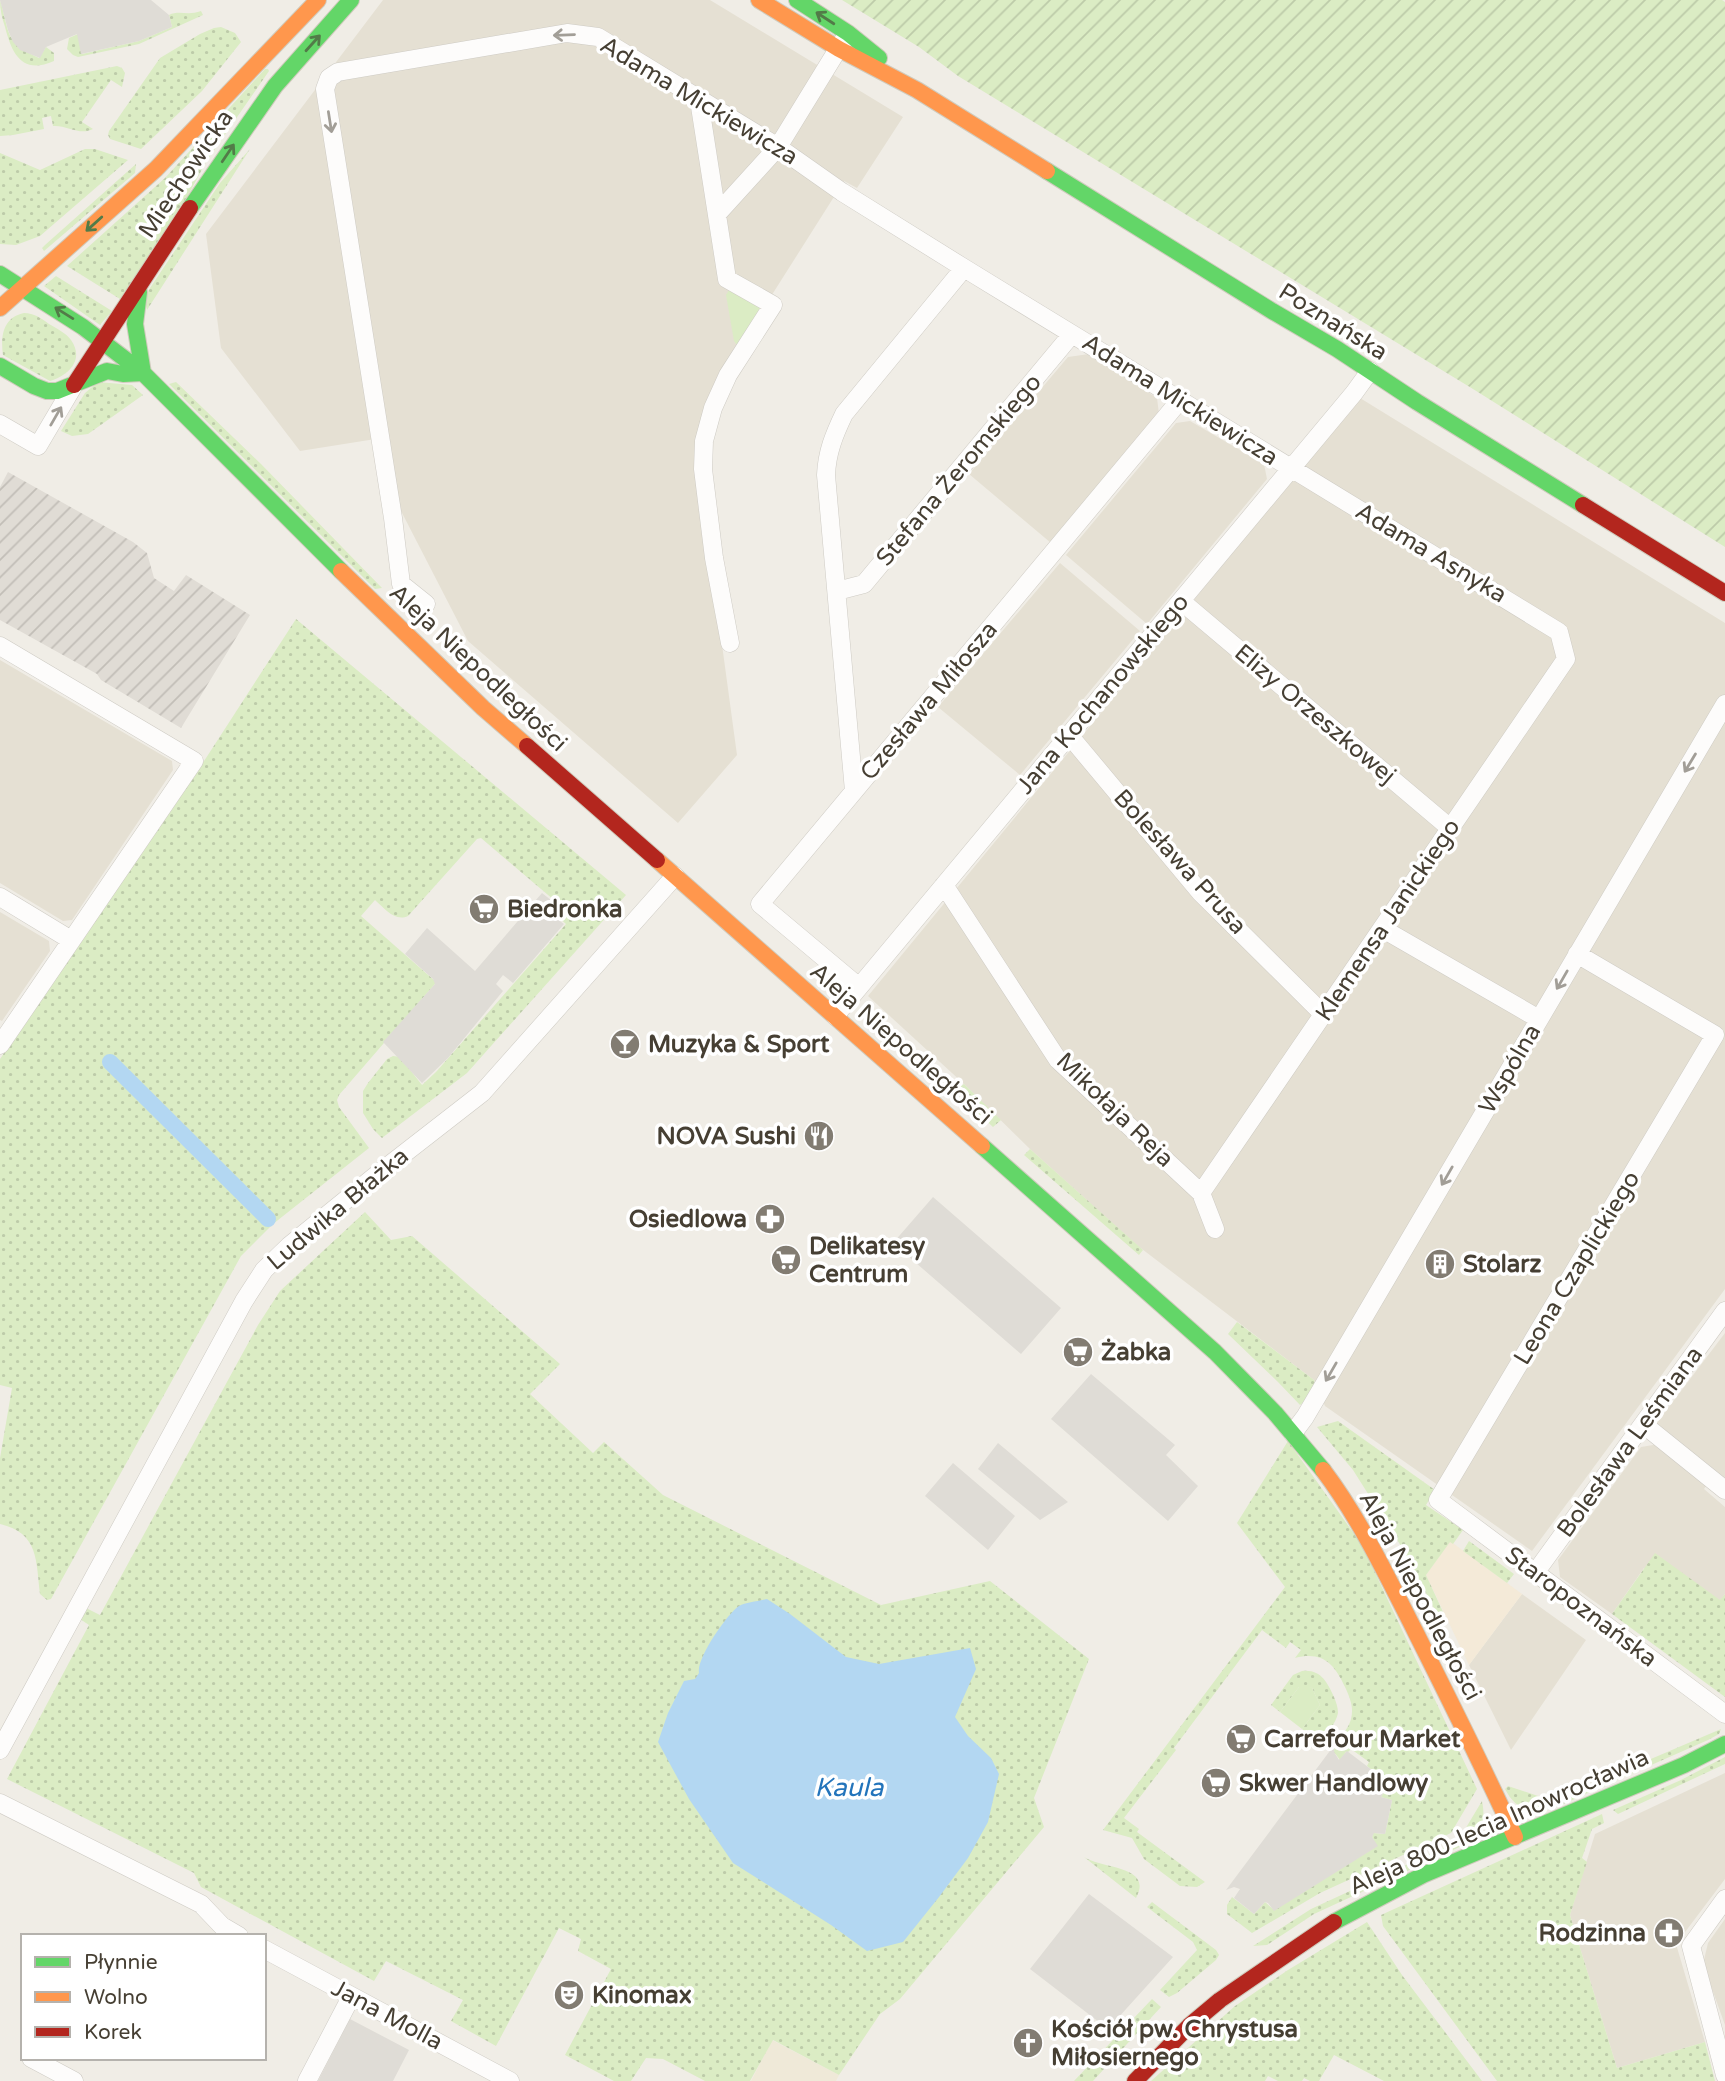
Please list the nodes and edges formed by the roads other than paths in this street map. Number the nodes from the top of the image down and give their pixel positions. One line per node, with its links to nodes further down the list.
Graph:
1 (318, 0): 14 (street, Miechowicka, one-way to 14)
2 (351, 0): 13 (street, Miechowicka, one-way to 2)
3 (759, 0): 6 (street, Poznańska)
4 (797, 0): 5 (street, Poznańska, one-way to 4)
5 (848, 33): 6 (street); 7 (street, Poznańska)
6 (839, 49): 7 (street, Poznańska); 9 (street)
7 (917, 90): 19 (street, Poznańska)
8 (699, 100): 9 (street, Adama Mickiewicza); 10 (street); 25 (street, Adama Mickiewicza, one-way to 25)
9 (778, 147): 10 (street); 11 (street, Adama Mickiewicza)
10 (718, 213): 31 (street)
11 (964, 268): 16 (street, Adama Mickiewicza); 26 (street)
12 (0, 274): 14 (street, Aleja Niepodległości)
13 (141, 285): 17 (street, Miechowicka); 20 (street)
14 (22, 287): 15 (street, Miechowicka); 17 (street, Aleja Niepodległości, one-way to 14)
15 (0, 308)
16 (1072, 334): 22 (street, Adama Mickiewicza); 26 (street, Stefana Żeromskiego)
17 (104, 340): 20 (street, Aleja Niepodległości); 21 (street, Miechowicka)
18 (0, 366): 21 (street)
19 (1370, 371): 24 (street, Jana Kochanowskiego); 27 (street, Poznańska)
20 (143, 373): 21 (street); 30 (street, Aleja Niepodległości)
21 (74, 386): 23 (street, one-way to 21)
22 (1181, 399): 24 (street, Adama Mickiewicza); 36 (street, Czesława Miłosza)
23 (0, 424)
24 (1291, 468): 28 (street, Jana Kochanowskiego); 32 (street, Adama Asnyka)
25 (401, 584): 29 (street); 30 (street)
26 (837, 591): 36 (street)
27 (1725, 593)
28 (1181, 601): 35 (street, Jana Kochanowskiego); 37 (street, Elizy Orzeszkowej)
29 (426, 604)
30 (377, 607): 38 (street, Aleja Niepodległości)
31 (730, 643)
32 (1562, 645): 37 (street, Klemensa Janickiego)
33 (0, 646): 42 (street)
34 (1725, 705): 43 (street, Wspólna, one-way to 43)
35 (1069, 735): 39 (street, Jana Kochanowskiego); 45 (street, Bolesława Prusa)
36 (854, 791): 44 (street, Czesława Miłosza)
37 (1450, 828): 41 (street, Klemensa Janickiego)
38 (675, 876): 46 (street, Aleja Niepodległości); 60 (street, Ludwika Błażka)
39 (944, 885): 44 (street, Jana Kochanowskiego); 50 (street, Mikołaja Reja)
40 (0, 897): 42 (street)
41 (1383, 929): 45 (street, Klemensa Janickiego); 47 (street)
42 (71, 940): 49 (street)
43 (1577, 954): 47 (street, Wspólna, one-way to 47); 48 (street, Leona Czaplickiego)
44 (859, 987): 46 (street, Jana Kochanowskiego)
45 (1324, 1015): 50 (street, Klemensa Janickiego)
46 (835, 1016): 54 (street, Aleja Niepodległości)
47 (1539, 1019): 54 (street, Wspólna, one-way to 54)
48 (1720, 1028): 56 (street, Leona Czaplickiego)
49 (0, 1045)
50 (1201, 1193): 51 (street, Mikołaja Reja)
51 (1214, 1229)
52 (1725, 1311): 53 (street, Bolesława Leśmiana)
53 (1643, 1424): 55 (street); 57 (street, Bolesława Leśmiana)
54 (1293, 1433): 62 (street, Aleja Niepodległości)
55 (1725, 1490)
56 (1438, 1500): 57 (street, Staropoznańska)
57 (1535, 1573): 58 (street, Staropoznańska)
58 (1725, 1714)
59 (1725, 1744): 62 (street, Aleja 800-lecia Inowrocławia)
60 (0, 1750)
61 (0, 1803): 64 (street)
62 (1515, 1837): 72 (street, Aleja 800-lecia Inowrocławia)
63 (1725, 1899): 68 (street)
64 (236, 1934)
65 (266, 1951): 66 (street, Jana Molla)
66 (351, 1997): 70 (street); 71 (street, Jana Molla)
67 (35, 2060): 69 (street)
68 (1725, 2075)
69 (74, 2081)
70 (307, 2081)
71 (510, 2081)
72 (1135, 2081)

